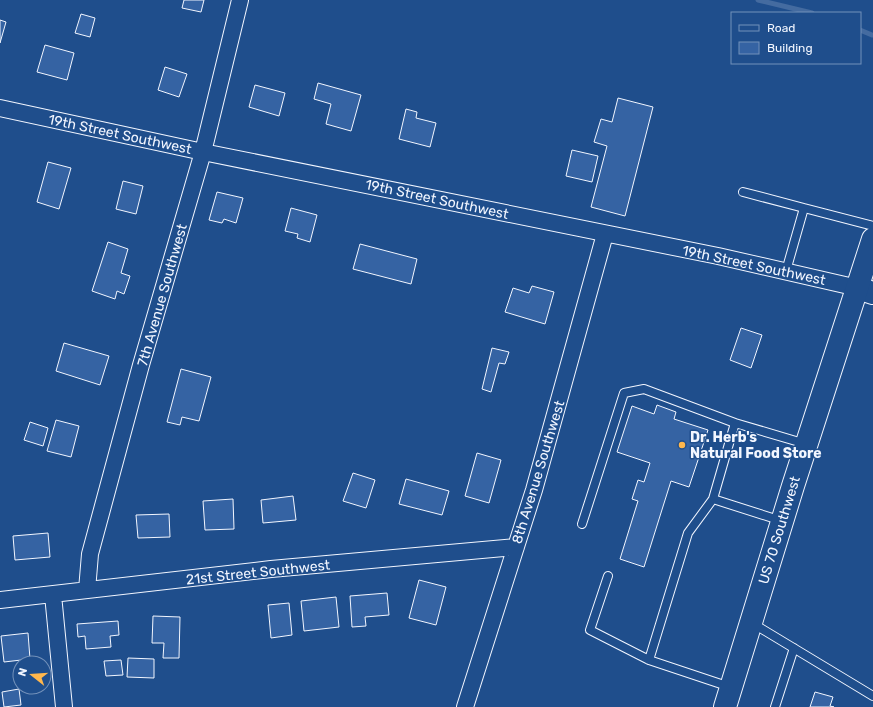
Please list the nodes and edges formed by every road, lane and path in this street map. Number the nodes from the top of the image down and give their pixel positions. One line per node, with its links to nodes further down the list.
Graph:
1 (240, 0): 3 (street, 7th Avenue Southwest)
2 (0, 108): 3 (street, 19th Street Southwest)
3 (203, 152): 7 (street, 19th Street Southwest); 18 (street, 7th Avenue Southwest)
4 (743, 192): 5 (lane)
5 (804, 208): 6 (lane); 9 (lane)
6 (873, 226)
7 (605, 234): 9 (street, 19th Street Southwest); 16 (street, 8th Avenue Southwest)
8 (873, 239): 10 (main road, US 70 Southwest)
9 (786, 271): 10 (street, 19th Street Southwest)
10 (866, 290): 12 (main road, US 70 Southwest)
11 (735, 423): 12 (lane); 13 (lane); 15 (lane)
12 (806, 444): 14 (main road, US 70 Southwest)
13 (714, 499): 14 (lane); 23 (lane)
14 (782, 521): 21 (main road, US 70 Southwest)
15 (582, 524)
16 (516, 547): 18 (street, 21st Street Southwest); 27 (street, 8th Avenue Southwest)
17 (608, 576): 23 (lane)
18 (87, 590): 19 (street, 21st Street Southwest)
19 (53, 595): 20 (street, 21st Street Southwest); 26 (street)
20 (0, 600)
21 (751, 622): 22 (lane); 25 (main road, US 70 Southwest)
22 (794, 648): 24 (lane); 28 (lane)
23 (649, 660): 25 (lane)
24 (873, 696)
25 (728, 697)
26 (64, 707)
27 (465, 707)
28 (775, 707)

